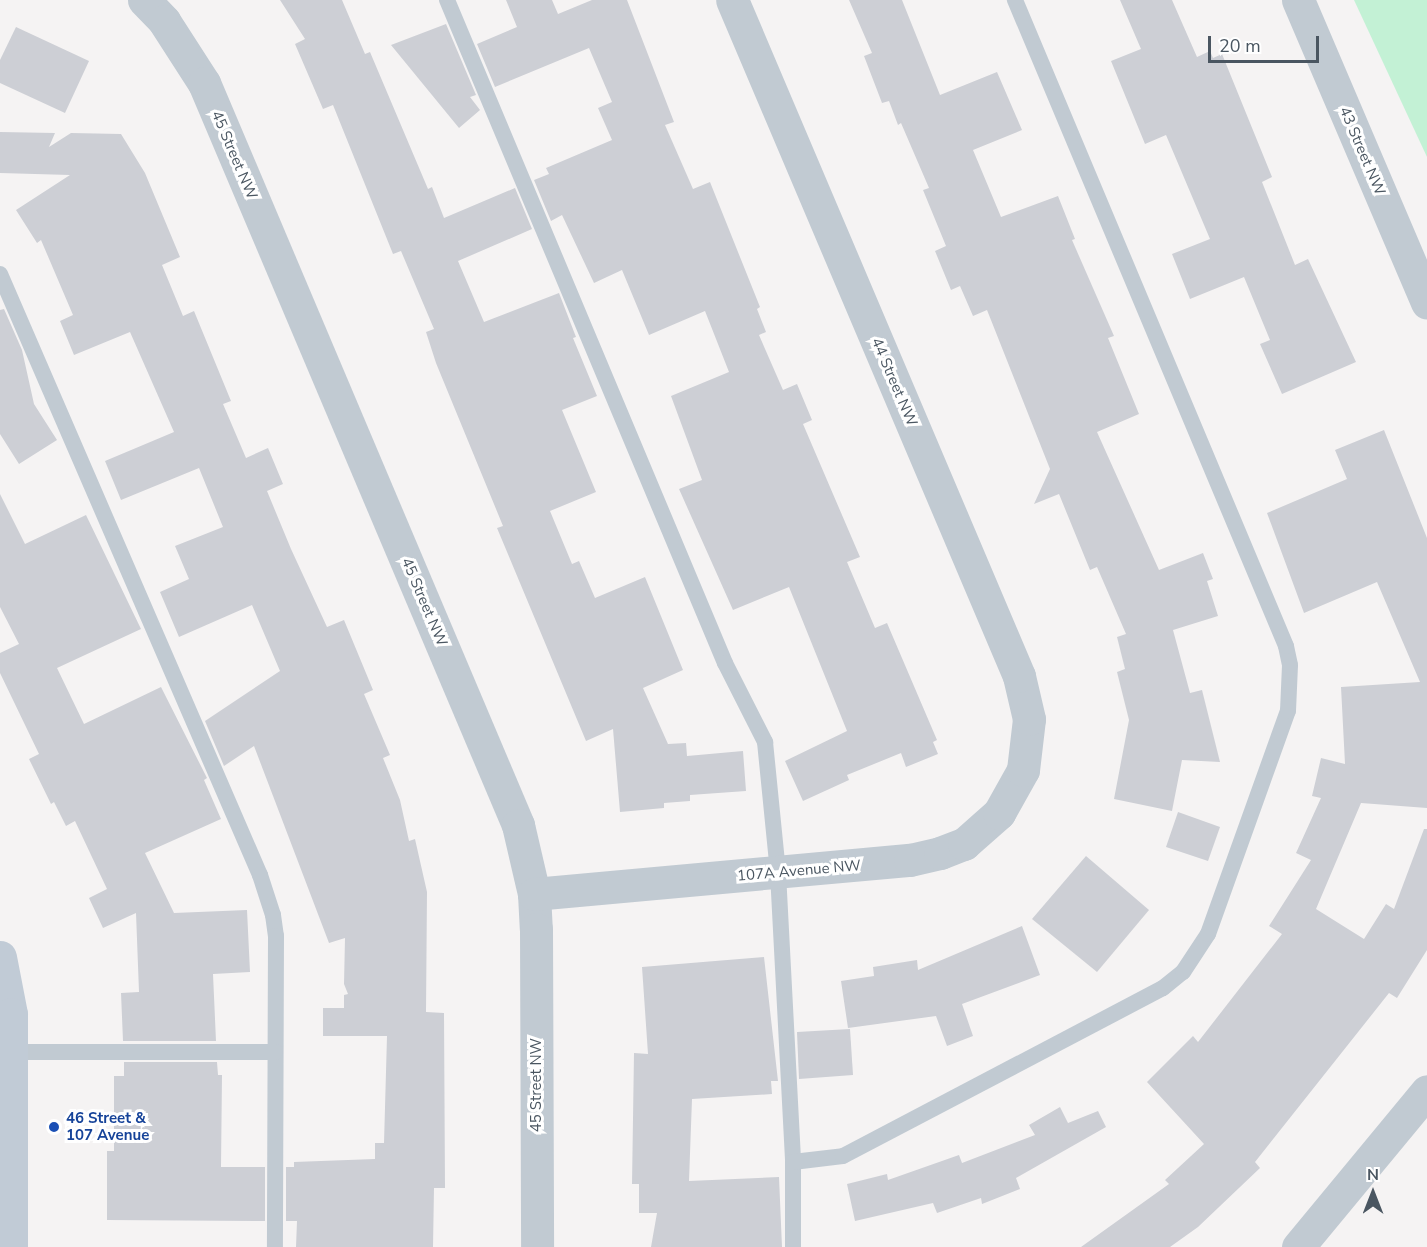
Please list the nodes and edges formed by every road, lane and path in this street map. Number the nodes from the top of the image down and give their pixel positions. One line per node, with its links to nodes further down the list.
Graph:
1 (144, 0): 10 (street, 45 Street NW)
2 (447, 0): 9 (lane)
3 (732, 0): 8 (street, 44 Street NW)
4 (1015, 0): 15 (lane)
5 (1298, 0): 7 (street, 43 Street NW)
6 (0, 274): 13 (lane)
7 (1427, 303)
8 (1023, 770): 9 (street, 107A Avenue NW)
9 (778, 873): 10 (street, 107A Avenue NW); 15 (lane)
10 (534, 894): 18 (street, 45 Street NW)
11 (0, 957): 12 (street)
12 (5, 1052): 13 (lane); 16 (street)
13 (275, 1052): 17 (lane)
14 (1427, 1091): 20 (street)
15 (793, 1162): 19 (lane)
16 (11, 1247)
17 (275, 1247)
18 (537, 1247)
19 (793, 1247)
20 (1299, 1247)

